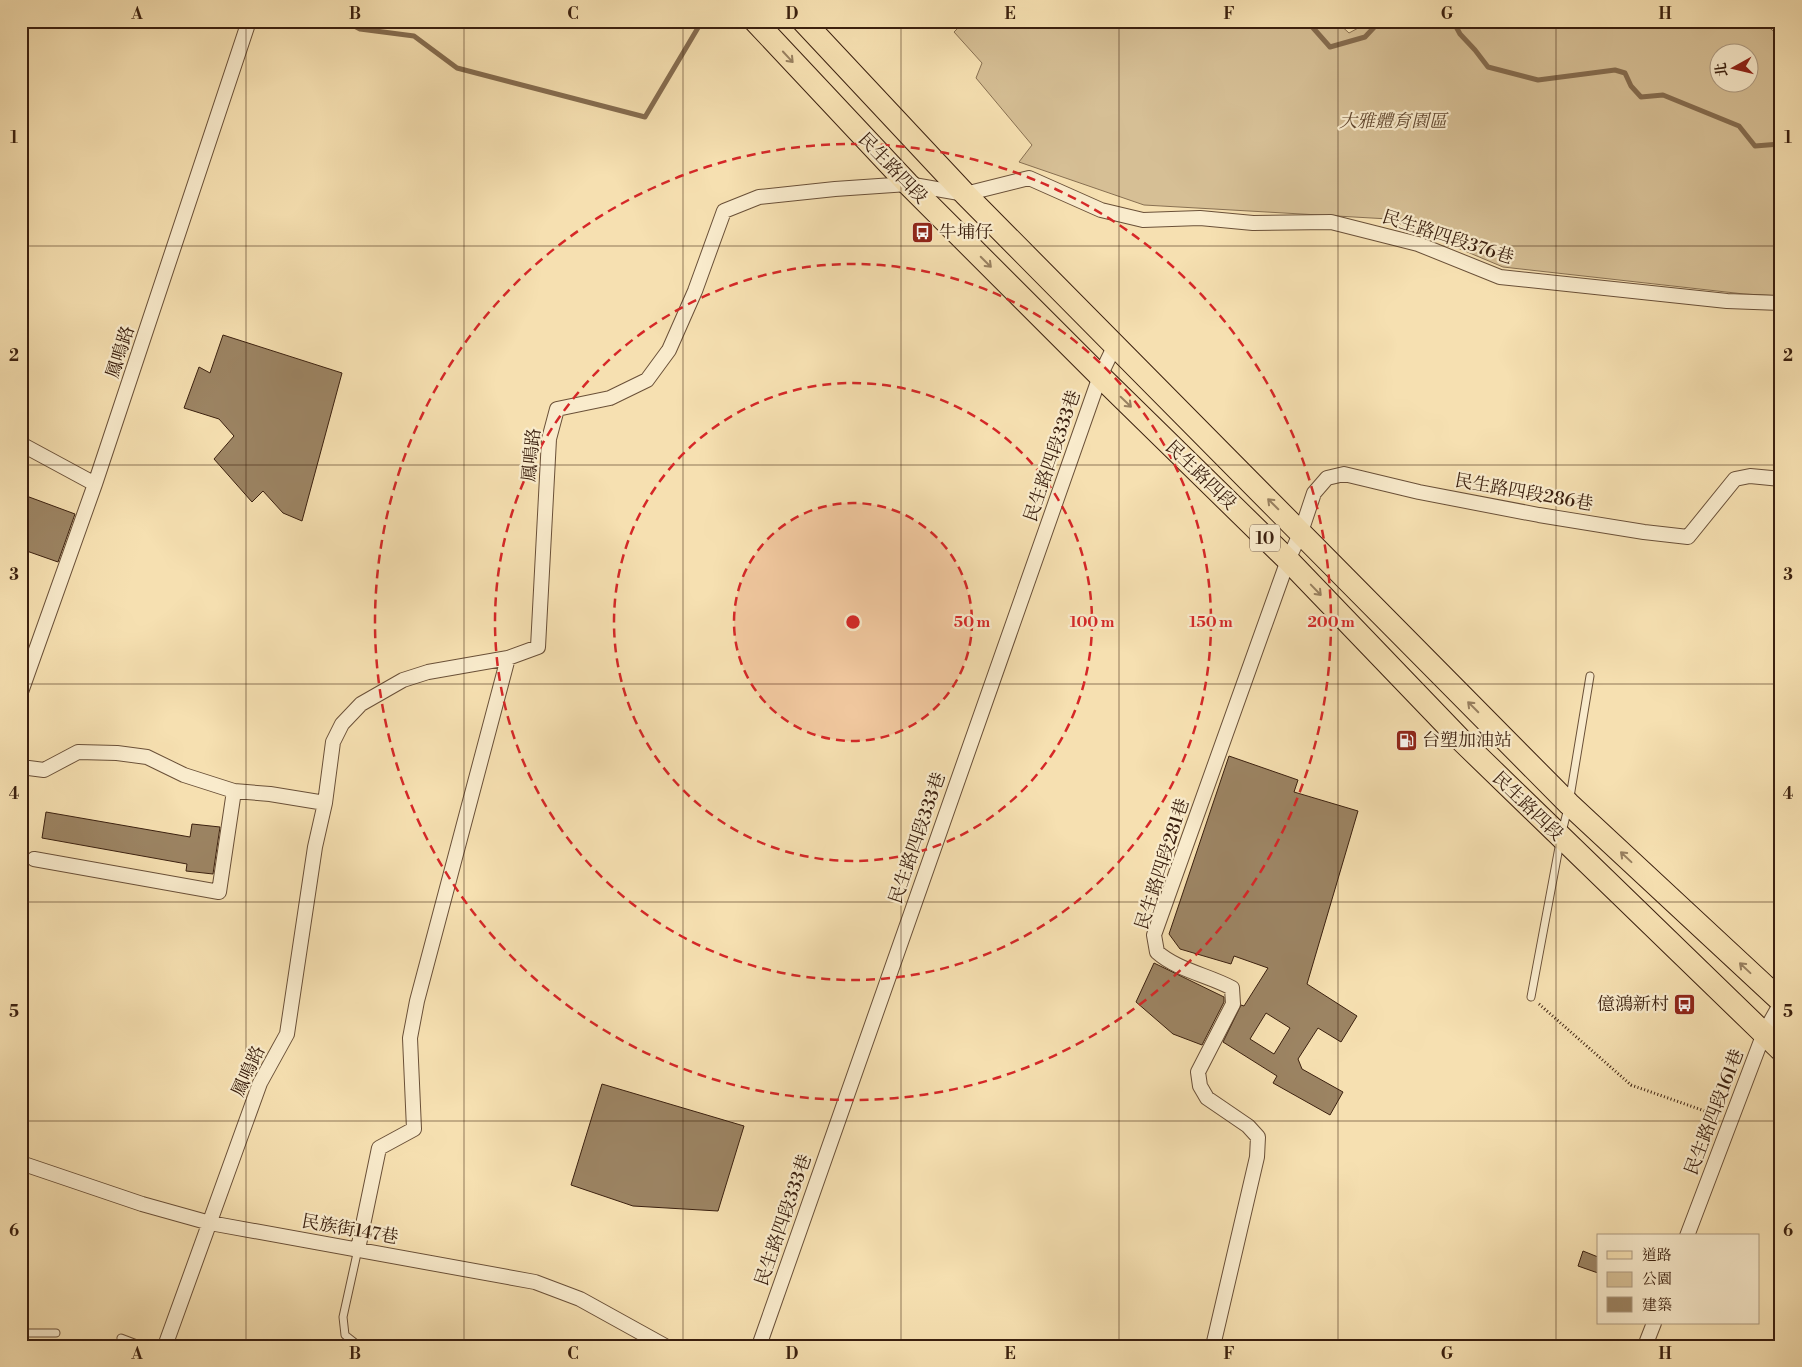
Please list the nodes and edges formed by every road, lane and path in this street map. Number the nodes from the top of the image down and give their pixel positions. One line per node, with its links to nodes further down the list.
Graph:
1 (250, 21): 11 (street, 鳳鳴路)
2 (755, 21): 4 (main road, 民生路四段 / 10, one-way to 4)
3 (803, 21): 5 (main road, 民生路四段 / 10)
4 (908, 184): 5 (street, 鳳鳴路); 8 (main road, 民生路四段 / 10, one-way to 8); 14 (street, 鳳鳴路)
5 (965, 194): 6 (street, 民生路四段376巷); 7 (main road, 民生路四段 / 10)
6 (1781, 303)
7 (1115, 345): 8 (street, 民生路四段333巷); 12 (main road, 民生路四段 / 10, one-way to 7)
8 (1100, 376): 13 (main road, 民生路四段 / 10, one-way to 13); 40 (street, 民生路四段333巷)
9 (21, 444): 11 (street)
10 (1781, 480): 12 (street, 民生路四段286巷)
11 (96, 484): 16 (street, 鳳鳴路)
12 (1300, 532): 13 (street, 民生路四段286巷); 20 (main road, 民生路四段 / 10, one-way to 12)
13 (1288, 560): 21 (main road, 民生路四段 / 10, one-way to 21); 41 (street, 民生路四段281巷)
14 (508, 658): 19 (street, 鳳鳴路); 31 (street)
15 (1590, 676): 20 (lane)
16 (21, 692)
17 (21, 767): 18 (street)
18 (234, 791): 19 (street); 22 (street)
19 (325, 803): 29 (street, 鳳鳴路)
20 (1569, 804): 21 (lane); 24 (main road, 民生路四段 / 10, one-way to 20)
21 (1561, 837): 23 (lane); 25 (main road, 民生路四段 / 10)
22 (34, 859)
23 (1532, 997): 27 (path)
24 (1781, 1002): 25 (street, 民生路四段161巷)
25 (1764, 1032): 26 (main road, 民生路四段 / 10); 27 (street, 民生路四段161巷)
26 (1781, 1050)
27 (1731, 1120): 30 (street, 民生路四段161巷)
28 (21, 1163): 29 (street, 民族街147巷)
29 (210, 1222): 31 (street, 民族街147巷); 37 (street, 鳳鳴路)
30 (1688, 1234)
31 (358, 1250): 38 (lane); 39 (street, 民族街147巷)
32 (1654, 1324): 42 (street)
33 (21, 1333): 34 (lane)
34 (56, 1334)
35 (121, 1338): 36 (lane)
36 (142, 1346)
37 (165, 1346)
38 (359, 1346)
39 (665, 1346)
40 (759, 1346)
41 (1213, 1346)
42 (1645, 1346)

